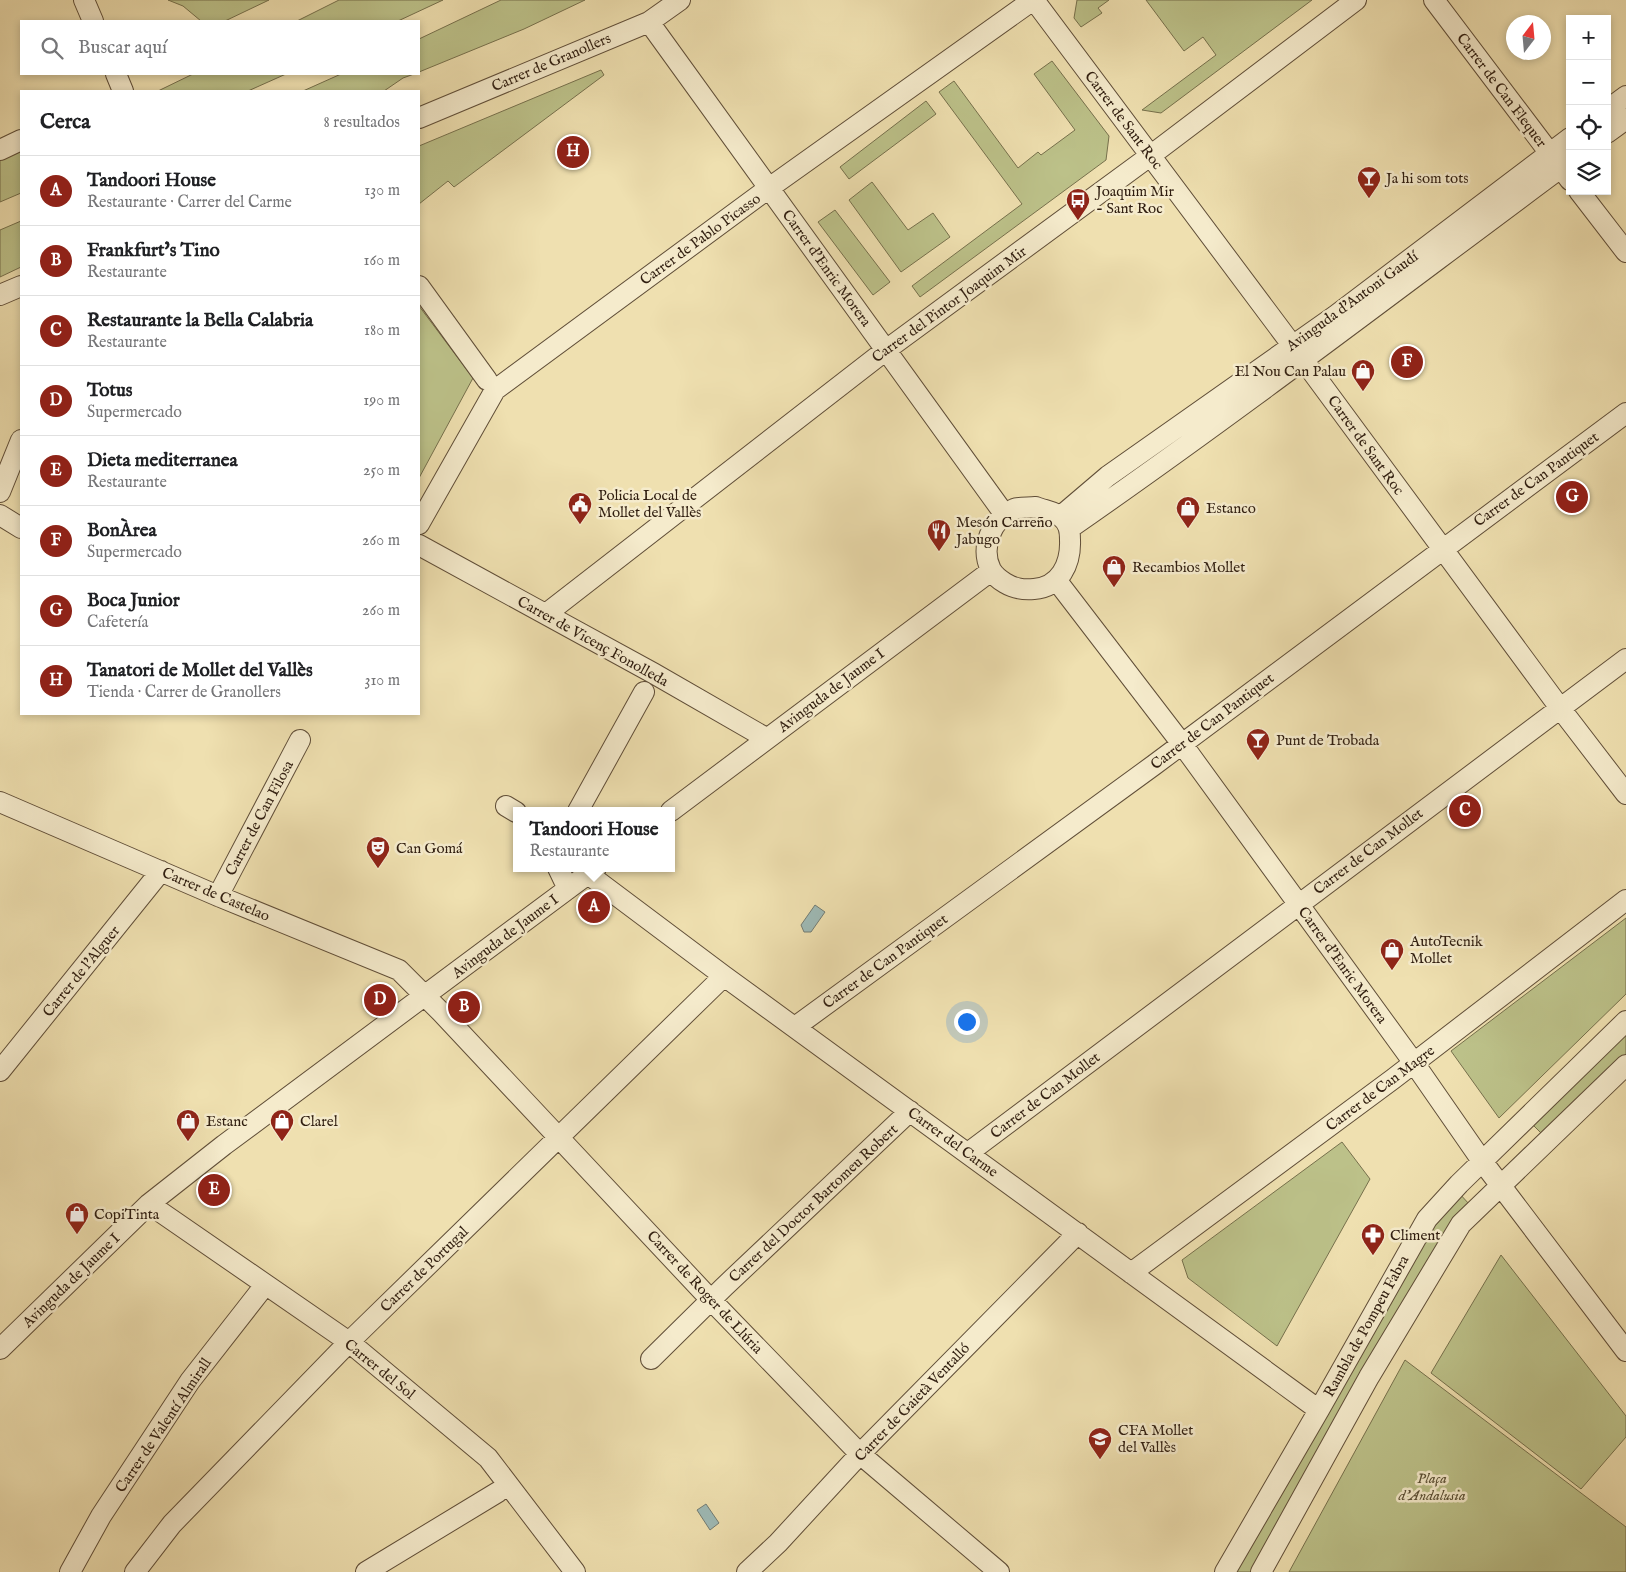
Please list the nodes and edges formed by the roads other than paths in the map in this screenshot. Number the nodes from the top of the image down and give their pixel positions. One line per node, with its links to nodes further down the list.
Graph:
1 (84, 0): 6 (street)
2 (680, 0): 7 (street, Carrer de Granollers)
3 (1033, 0): 18 (street, Carrer de Sant Roc); 20 (street, Carrer de Pablo Picasso)
4 (1356, 0): 18 (street, Carrer del Pintor Joaquim Mir)
5 (1434, 0): 19 (street, Carrer de Can Flequer)
6 (93, 20)
7 (649, 22): 12 (street, Carrer de Granollers); 20 (street, Carrer d'Enric Morera)
8 (116, 75): 9 (street)
9 (123, 90)
10 (1626, 96): 11 (street)
11 (1611, 107)
12 (420, 118)
13 (1626, 119): 14 (street)
14 (1611, 130)
15 (20, 140): 16 (street)
16 (0, 150)
17 (1567, 150): 19 (street, Avinguda d'Antoni Gaudí)
18 (1150, 156): 26 (street, Carrer del Pintor Joaquim Mir); 27 (street, Carrer de Sant Roc)
19 (1563, 165): 27 (street, Avinguda d'Antoni Gaudí)
20 (769, 188): 26 (street, Carrer d'Enric Morera); 34 (street, Carrer de Pablo Picasso)
21 (1581, 195): 22 (street)
22 (1626, 252)
23 (20, 286): 25 (street)
24 (420, 287): 28 (street)
25 (0, 295)
26 (886, 350): 33 (street, Carrer d'Enric Morera); 41 (street, Carrer del Pintor Joaquim Mir)
27 (1297, 353): 35 (street, Avinguda d'Antoni Gaudí); 38 (street, Carrer de Sant Roc)
28 (487, 380)
29 (1626, 413): 38 (street, Carrer de Can Pantiquet)
30 (20, 442): 31 (street)
31 (1, 485)
32 (0, 515): 36 (street)
33 (1005, 515): 35 (street); 39 (street)
34 (420, 522)
35 (1065, 522): 40 (street)
36 (20, 527)
37 (420, 546): 41 (street, Carrer de Vicenç Fonolleda)
38 (1442, 549): 44 (street, Carrer de Sant Roc); 47 (street, Carrer de Can Pantiquet)
39 (991, 571): 40 (street); 45 (street, Avinguda de Jaume I)
40 (1057, 581): 47 (street, Carrer d'Enric Morera)
41 (546, 614): 45 (street, Carrer de Vicenç Fonolleda)
42 (1626, 659): 44 (street, Carrer de Can Mollet)
43 (644, 692): 50 (street)
44 (1560, 708): 48 (street, Carrer de Sant Roc); 59 (street, Carrer de Can Mollet)
45 (766, 738): 51 (street, Avinguda de Jaume I)
46 (300, 740): 57 (street, Carrer de Can Filosa)
47 (1182, 744): 59 (street, Carrer d'Enric Morera); 63 (street, Carrer de Can Pantiquet)
48 (1626, 794)
49 (0, 802): 52 (street, Carrer de Castelao)
50 (580, 807)
51 (675, 808)
52 (161, 871): 57 (street, Carrer de Castelao); 66 (street, Carrer de l'Alguer)
53 (560, 872): 56 (street)
54 (591, 872): 56 (street, Avinguda de Jaume I)
55 (593, 872): 60 (street, Carrer del Carme)
56 (568, 889): 61 (street, Avinguda de Jaume I)
57 (218, 896): 61 (street, Carrer de Castelao)
58 (1626, 900): 64 (street, Carrer de Can Magre)
59 (1299, 904): 64 (street, Carrer d'Enric Morera); 69 (street, Carrer de Can Mollet)
60 (724, 976): 63 (street, Carrer del Carme); 68 (street, Carrer de Portugal)
61 (426, 996): 68 (street, Carrer de Roger de Llúria); 72 (street, Avinguda de Jaume I)
62 (1626, 1021): 70 (street, Rambla de Pompeu Fabra)
63 (795, 1027): 67 (street, Carrer del Carme)
64 (1414, 1063): 70 (street, Carrer d'Enric Morera); 74 (street, Carrer de Can Magre)
65 (1626, 1065): 71 (street, Rambla de Pompeu Fabra)
66 (0, 1071)
67 (910, 1111): 69 (street, Carrer del Carme); 76 (street, Carrer del Doctor Bartomeu Robert)
68 (559, 1137): 76 (street, Carrer de Roger de Llúria); 77 (street, Carrer de Portugal)
69 (968, 1153): 73 (street, Carrer del Carme)
70 (1482, 1161): 71 (street, Carrer d'Enric Morera); 81 (street, Rambla de Pompeu Fabra)
71 (1500, 1186): 79 (street, Carrer d'Enric Morera); 91 (street, Rambla de Pompeu Fabra)
72 (149, 1204): 75 (street, Carrer del Sol); 78 (street, Avinguda de Jaume I)
73 (1078, 1233): 74 (street, Carrer del Carme); 82 (street, Carrer de Gaietà Ventalló)
74 (1131, 1273): 81 (street, Carrer del Carme)
75 (265, 1285): 77 (street, Carrer del Sol); 84 (street, Carrer de Valentí Almirall)
76 (711, 1300): 80 (street, Carrer del Doctor Bartomeu Robert); 82 (street, Carrer de Roger de Llúria)
77 (349, 1342): 85 (street, Carrer de Portugal); 87 (street, Carrer del Sol)
78 (0, 1349)
79 (1626, 1351)
80 (651, 1359)
81 (1319, 1410): 90 (street, Rambla de Pompeu Fabra)
82 (860, 1454): 88 (street, Carrer de Gaietà Ventalló); 89 (street, Carrer de Roger de Llúria)
83 (498, 1492): 86 (street)
84 (70, 1572)
85 (134, 1572)
86 (366, 1572)
87 (575, 1572)
88 (747, 1572)
89 (999, 1572)
90 (1225, 1572)
91 (1261, 1572)

